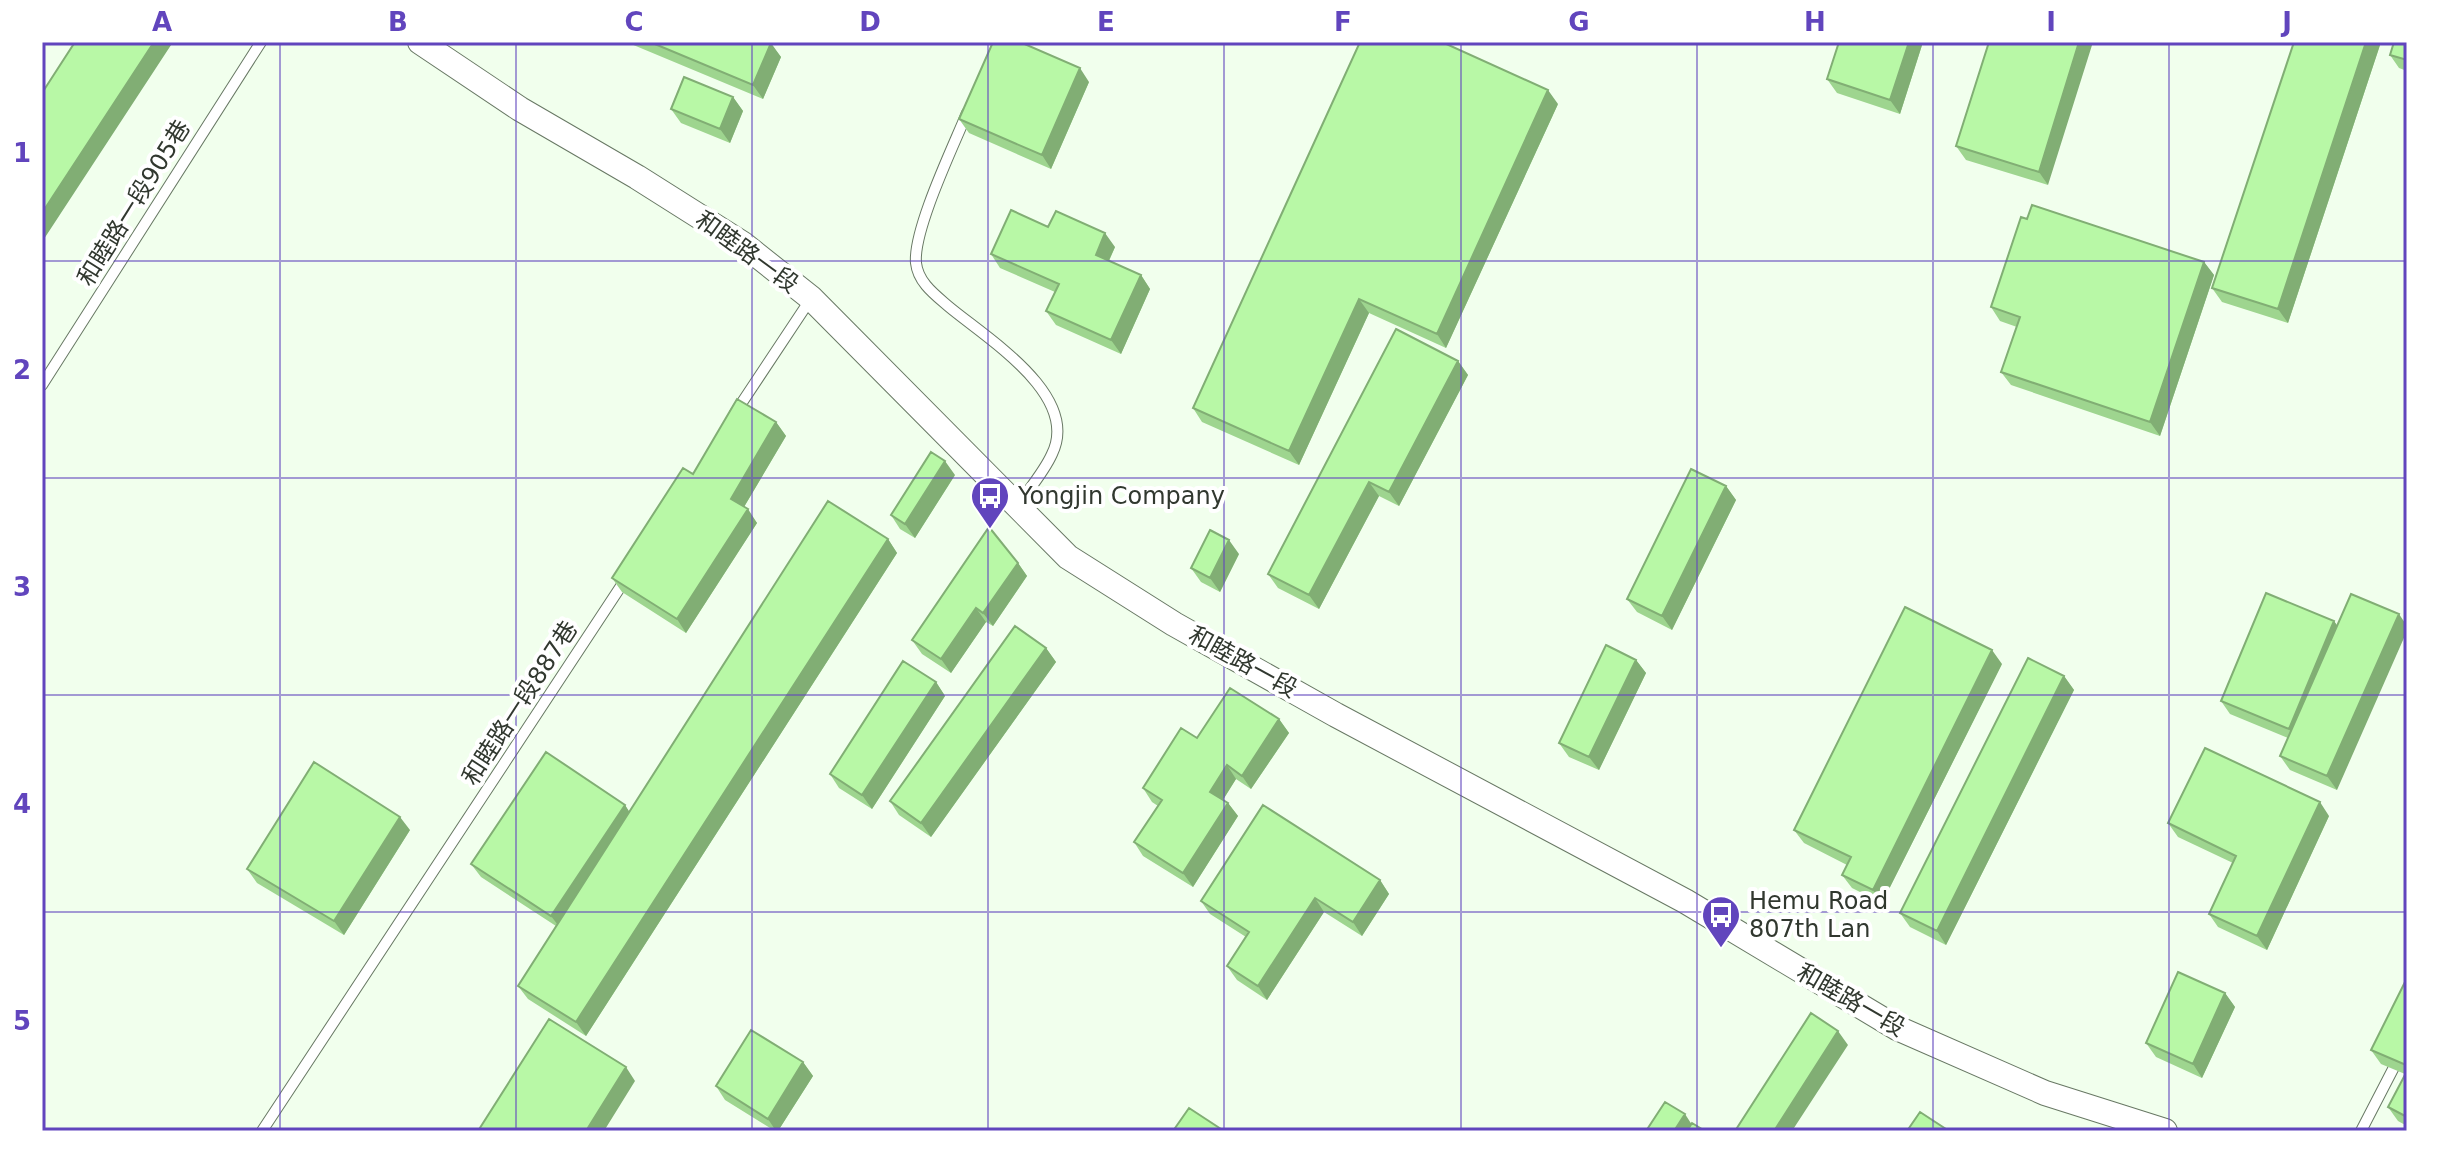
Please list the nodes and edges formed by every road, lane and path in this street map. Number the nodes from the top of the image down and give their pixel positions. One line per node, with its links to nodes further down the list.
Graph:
1 (261, 42): 5 (lane, 和睦路一段905巷)
2 (420, 42): 4 (street, 和睦路一段)
3 (972, 98): 7 (lane)
4 (811, 298): 6 (lane); 7 (street, 和睦路一段)
5 (42, 385)
6 (733, 417)
7 (1017, 507): 11 (street, 和睦路一段)
8 (628, 576): 10 (lane, 和睦路一段887巷)
9 (2407, 1042): 12 (lane)
10 (262, 1131)
11 (2165, 1131)
12 (2361, 1131)

